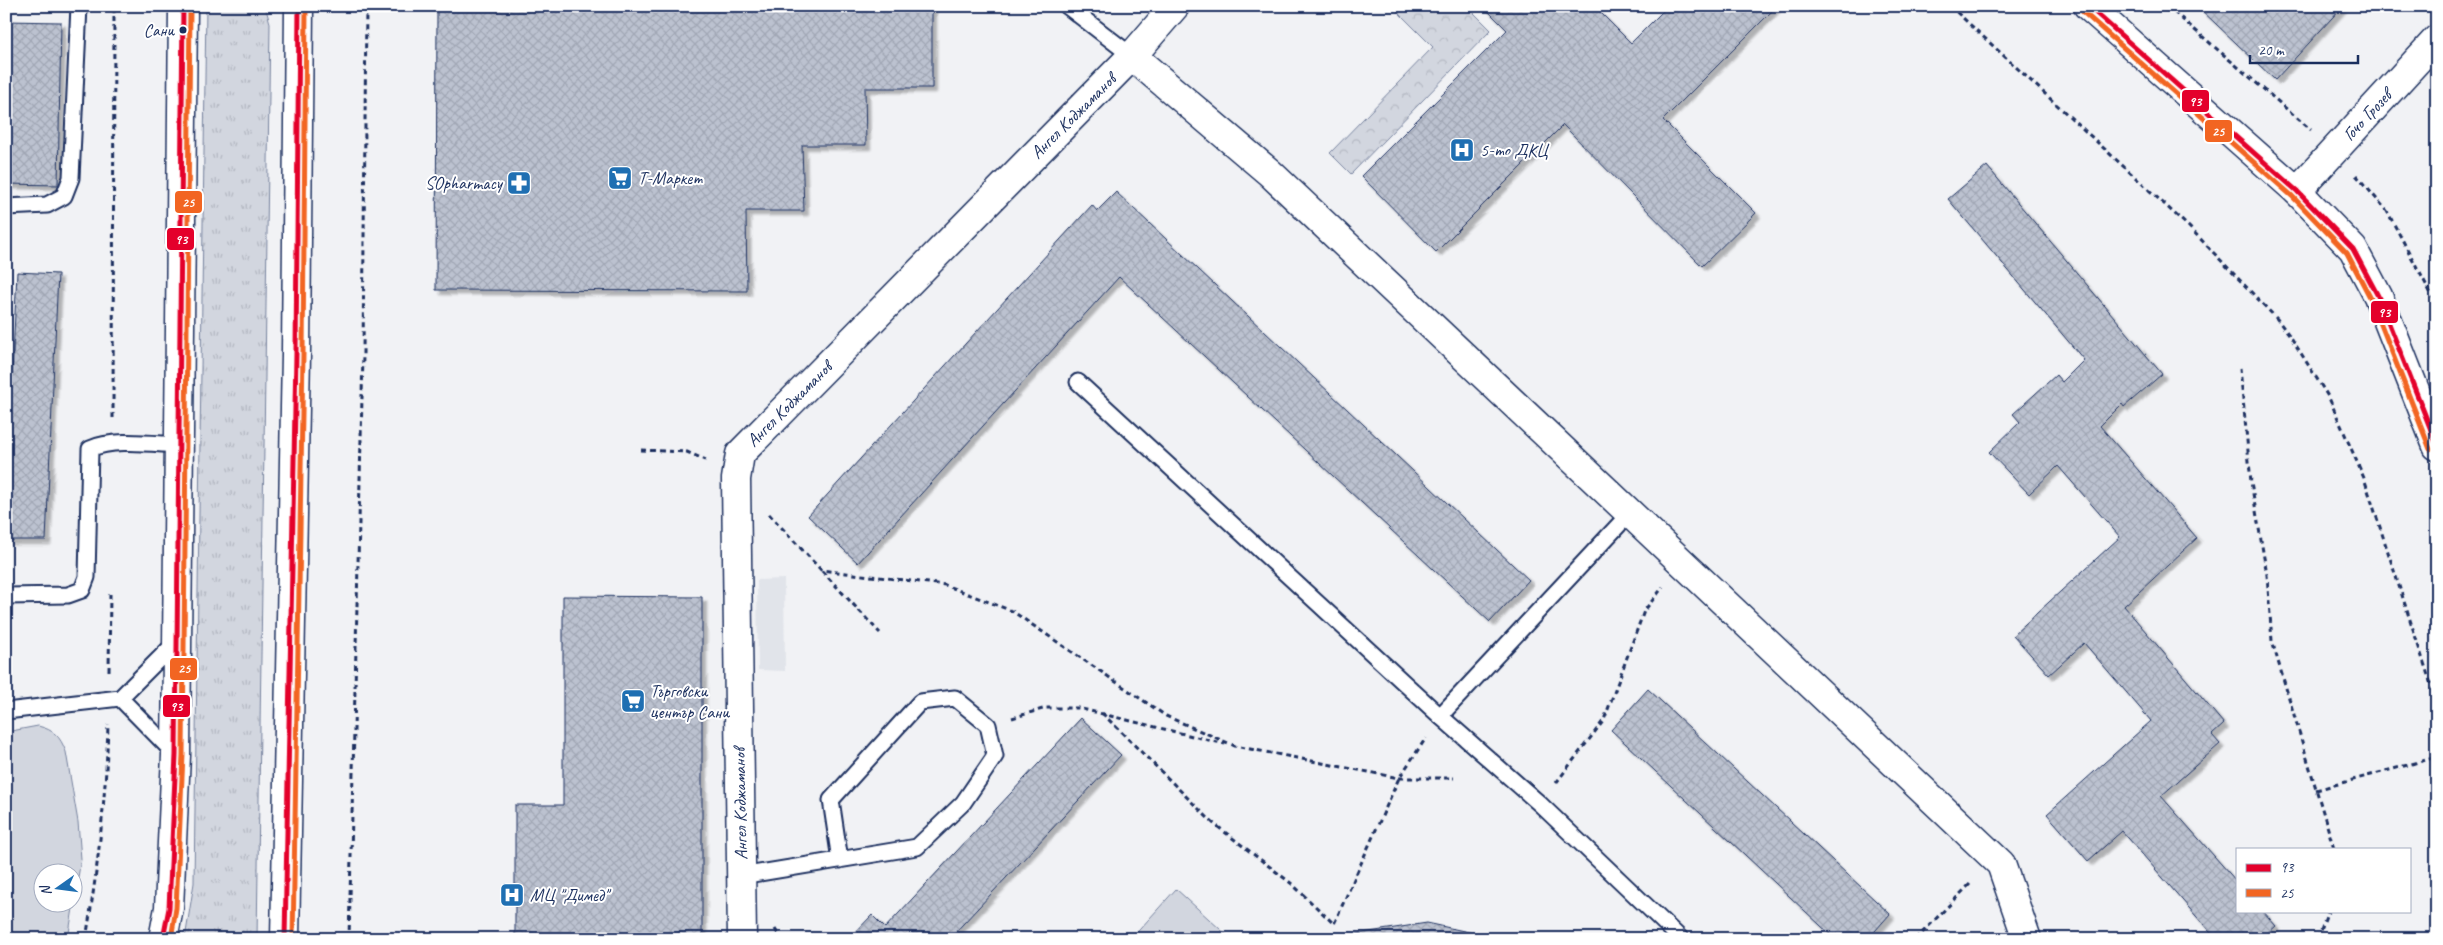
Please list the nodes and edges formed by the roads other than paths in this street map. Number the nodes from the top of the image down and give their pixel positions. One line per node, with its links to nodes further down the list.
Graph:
1 (79, 6): 10 (lane)
2 (298, 6): 24 (street)
3 (1067, 6): 8 (lane)
4 (1175, 6): 8 (street, Ангел Коджаманов)
5 (2088, 6): 9 (street)
6 (181, 8): 12 (street)
7 (2437, 39): 9 (street, Гочо Грозев)
8 (1132, 56): 14 (street); 22 (street, Ангел Коджаманов)
9 (2297, 190): 13 (street)
10 (6, 208)
11 (1078, 382): 19 (lane)
12 (178, 445): 15 (lane); 16 (street)
13 (2437, 446)
14 (1630, 514): 19 (lane); 27 (street)
15 (6, 596)
16 (177, 641): 17 (lane); 20 (street)
17 (120, 698): 18 (lane); 20 (lane)
18 (6, 711)
19 (1440, 716): 26 (lane)
20 (176, 754): 23 (street)
21 (840, 860): 21 (lane); 22 (lane)
22 (741, 876): 25 (street, Ангел Коджаманов)
23 (163, 939)
24 (285, 939)
25 (742, 939)
26 (1681, 939)
27 (2026, 939)

